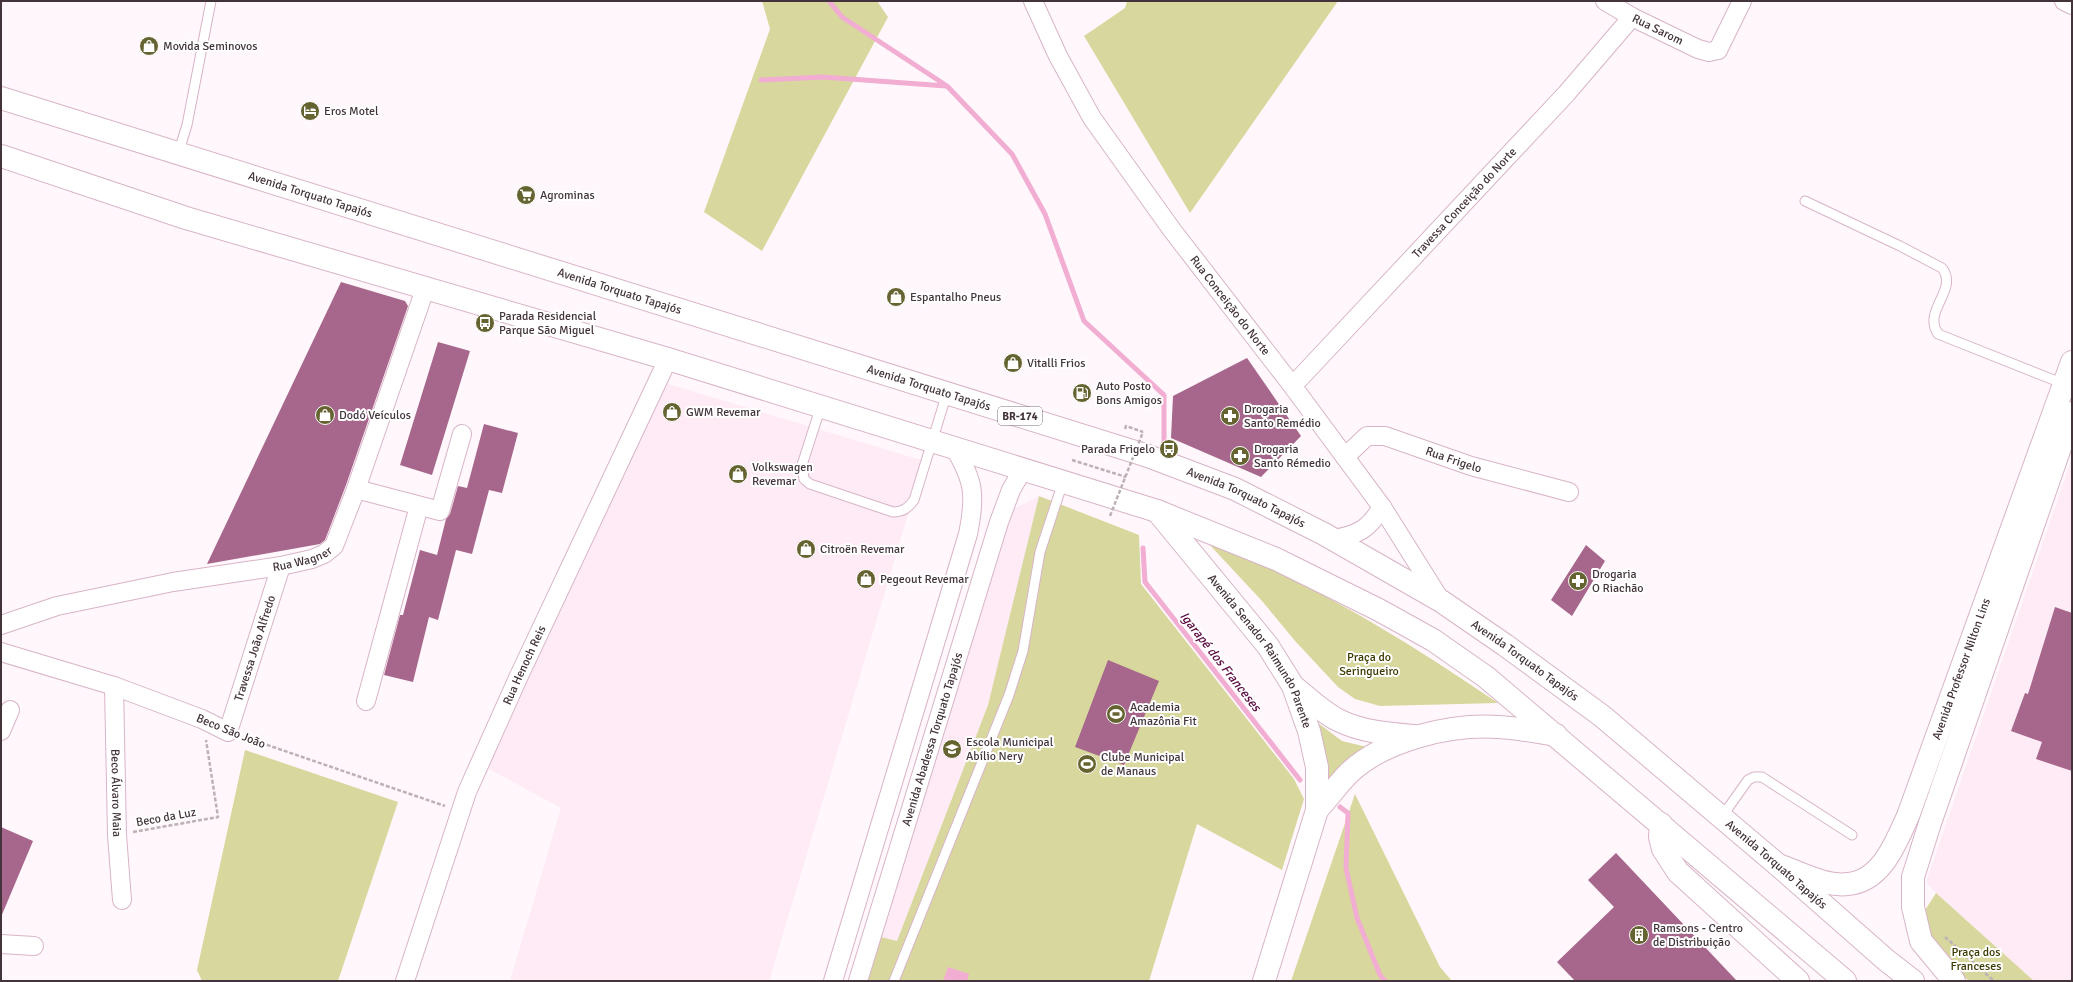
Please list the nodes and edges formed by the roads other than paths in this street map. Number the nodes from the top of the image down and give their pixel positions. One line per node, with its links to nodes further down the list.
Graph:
1 (211, 1): 9 (lane)
2 (1033, 1): 15 (street, Rua Conceição do Norte)
3 (1742, 1): 7 (street, Rua Sarom)
4 (2064, 1): 6 (street)
5 (1613, 3): 7 (street, Rua Sarom)
6 (2072, 5)
7 (1632, 18): 15 (street, Travessa Conceição do Norte)
8 (1, 98): 9 (main road, Avenida Torquato Tapajós / BR-174)
9 (178, 154): 17 (main road, Avenida Torquato Tapajós / BR-174)
10 (1, 156): 12 (main road)
11 (1805, 201): 16 (lane)
12 (425, 289): 13 (main road); 26 (street, Rua Wagner)
13 (668, 359): 18 (main road); 56 (street, Rua Henoch Reis)
14 (2072, 362): 16 (main road, Avenida Professor Nilton Lins)
15 (1292, 384): 23 (street, Rua Conceição do Norte)
16 (2064, 384): 52 (main road, Avenida Professor Nilton Lins)
17 (947, 393): 21 (lane); 31 (main road, Avenida Torquato Tapajós / BR-174)
18 (821, 406): 21 (main road); 21 (lane)
19 (2072, 413): 64 (main road, Avenida Professor Nilton Lins)
20 (462, 434): 28 (street)
21 (933, 440): 22 (main road)
22 (954, 447): 24 (main road); 35 (street, Avenida Abadessa Torquato Tapajós)
23 (1345, 457): 27 (street, Rua Frigelo); 29 (street, Rua Conceição do Norte)
24 (1023, 469): 25 (main road); 36 (street, Avenida Abadessa Torquato Tapajós)
25 (1063, 482): 30 (main road); 59 (lane)
26 (356, 489): 28 (street); 32 (street, Rua Wagner)
27 (1569, 492)
28 (419, 506): 40 (street)
29 (1382, 507): 31 (street); 33 (street, Rua Conceição do Norte)
30 (1157, 511): 39 (main road, Avenida Senador Raimundo Parente); 44 (main road)
31 (1333, 540): 33 (main road, Avenida Torquato Tapajós / BR-174)
32 (281, 566): 34 (street, Rua Wagner); 43 (street, Travessa João Alfredo)
33 (1441, 601): 47 (main road, Avenida Torquato Tapajós / BR-174)
34 (1, 625)
35 (936, 639): 36 (street, Avenida Abadessa Torquato Tapajós); 49 (street, Avenida Abadessa Torquato Tapajós)
36 (961, 645): 50 (street, Avenida Abadessa Torquato Tapajós)
37 (1, 652): 38 (street, Beco São João)
38 (114, 686): 43 (street, Beco São João); 53 (street, Beco Álvaro Maia)
39 (1293, 686): 45 (main road); 46 (main road, Avenida Senador Raimundo Parente)
40 (366, 701)
41 (10, 710): 42 (street)
42 (1, 731)
43 (228, 732)
44 (1556, 735): 45 (main road, Avenida Senador Raimundo Parente); 48 (main road)
45 (1418, 737): 46 (main road, Avenida Senador Raimundo Parente)
46 (1317, 810): 60 (main road, Avenida Senador Raimundo Parente)
47 (1721, 818): 51 (lane); 52 (main road, Avenida Torquato Tapajós / BR-174)
48 (1661, 824): 61 (main road); 62 (main road)
49 (880, 827): 50 (street, Avenida Abadessa Torquato Tapajós); 57 (street, Avenida Abadessa Torquato Tapajós)
50 (903, 834): 58 (street, Avenida Abadessa Torquato Tapajós)
51 (1852, 835)
52 (1778, 865): 63 (main road, Avenida Torquato Tapajós / BR-174)
53 (122, 900)
54 (1, 944): 55 (street)
55 (34, 946)
56 (405, 981)
57 (833, 981)
58 (858, 981)
59 (894, 981)
60 (1264, 981)
61 (1798, 981)
62 (1845, 981)
63 (1913, 981)
64 (1954, 981)

